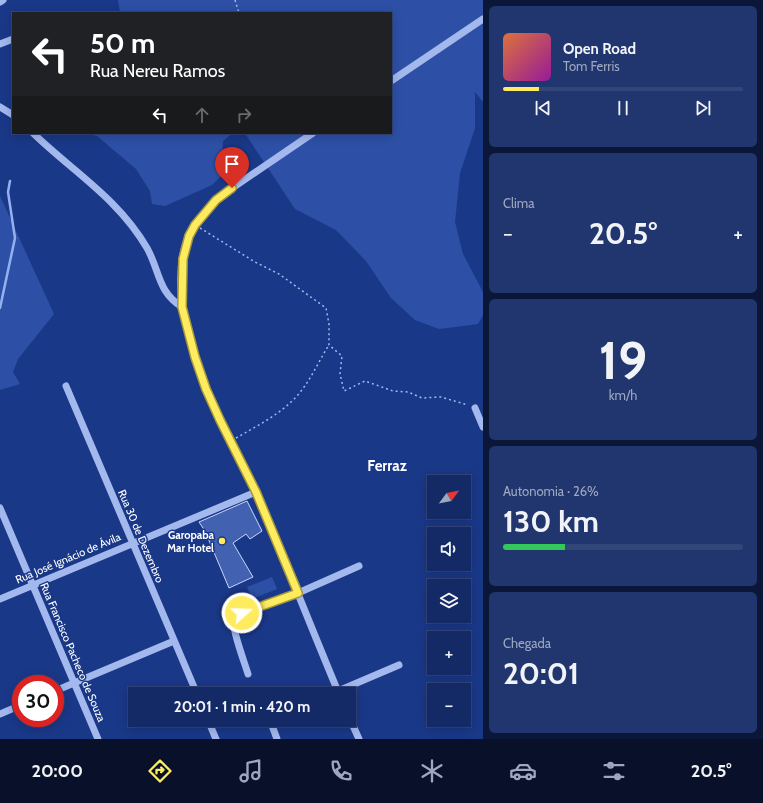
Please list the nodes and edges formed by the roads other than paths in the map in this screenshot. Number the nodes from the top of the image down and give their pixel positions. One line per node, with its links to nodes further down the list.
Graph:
1 (3, 0): 2 (street)
2 (0, 2)
3 (483, 19): 6 (street)
4 (12, 39): 5 (street)
5 (0, 44)
6 (392, 81)
7 (0, 107): 8 (street)
8 (12, 114)
9 (34, 134): 11 (street)
10 (312, 134): 11 (street)
11 (182, 307): 15 (street)
12 (66, 386): 17 (street, Rua 30 de Dezembro)
13 (476, 408): 14 (street)
14 (483, 427)
15 (256, 492): 17 (street, Rua José Ignácio de Ávila); 20 (street)
16 (0, 508): 19 (street, Rua Francisco Pacheco de Souza)
17 (133, 543): 19 (street, Rua José Ignácio de Ávila); 22 (street, Rua 30 de Dezembro)
18 (359, 566): 20 (street)
19 (33, 585): 21 (street, Rua José Ignácio de Ávila); 25 (street, Rua Francisco Pacheco de Souza)
20 (298, 593): 24 (street); 28 (street)
21 (0, 599)
22 (174, 641): 25 (street); 27 (street, Rua 30 de Dezembro)
23 (399, 666): 29 (street)
24 (248, 674)
25 (74, 683): 26 (street); 35 (street, Rua Francisco Pacheco de Souza)
26 (64, 687)
27 (194, 687)
28 (337, 687)
29 (351, 687)
30 (12, 709): 31 (street)
31 (0, 714)
32 (211, 727): 36 (street)
33 (273, 727): 37 (street)
34 (353, 727): 38 (street)
35 (98, 739)
36 (216, 739)
37 (277, 739)
38 (358, 739)

